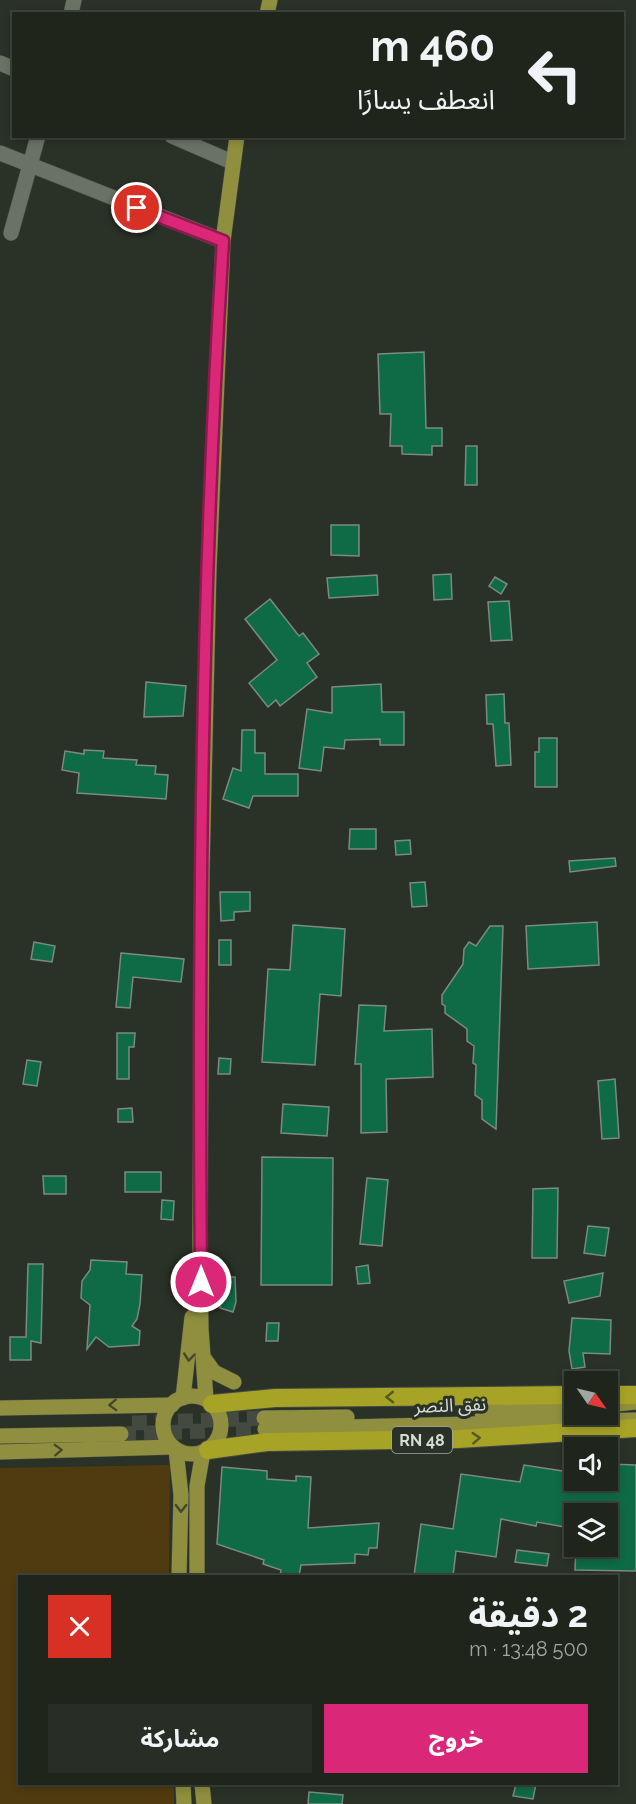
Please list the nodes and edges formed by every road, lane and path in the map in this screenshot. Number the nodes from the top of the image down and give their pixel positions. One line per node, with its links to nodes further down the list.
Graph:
1 (37, 138): 6 (street)
2 (177, 138): 5 (street)
3 (237, 138): 5 (main road)
4 (0, 153): 6 (street)
5 (232, 162): 8 (main road)
6 (30, 166): 7 (street); 8 (street)
7 (11, 233)
8 (223, 241): 9 (main road)
9 (200, 1236): 10 (main road); 15 (main road, one-way to 15)
10 (204, 1358): 11 (main road); 16 (main road)
11 (234, 1382)
12 (564, 1395): 16 (highway, one-way to 16)
13 (618, 1395): 14 (highway)
14 (636, 1395)
15 (177, 1401): 16 (main road); 19 (main road, one-way to 19); 27 (main road)
16 (209, 1401): 28 (main road)
17 (636, 1402): 18 (main road)
18 (618, 1404)
19 (0, 1408)
20 (564, 1408): 23 (main road, نفق النصر)
21 (618, 1420): 22 (main road, نفق النصر)
22 (636, 1420)
23 (564, 1421)
24 (0, 1427): 26 (main road)
25 (636, 1428): 28 (highway, RN 48, one-way to 25)
26 (0, 1436)
27 (175, 1448): 28 (main road); 29 (main road, one-way to 27); 30 (main road, one-way to 30)
28 (206, 1451): 31 (main road)
29 (0, 1452)
30 (179, 1575)
31 (197, 1575)
32 (183, 1785): 34 (main road)
33 (202, 1785): 35 (main road)
34 (184, 1804)
35 (204, 1804)

